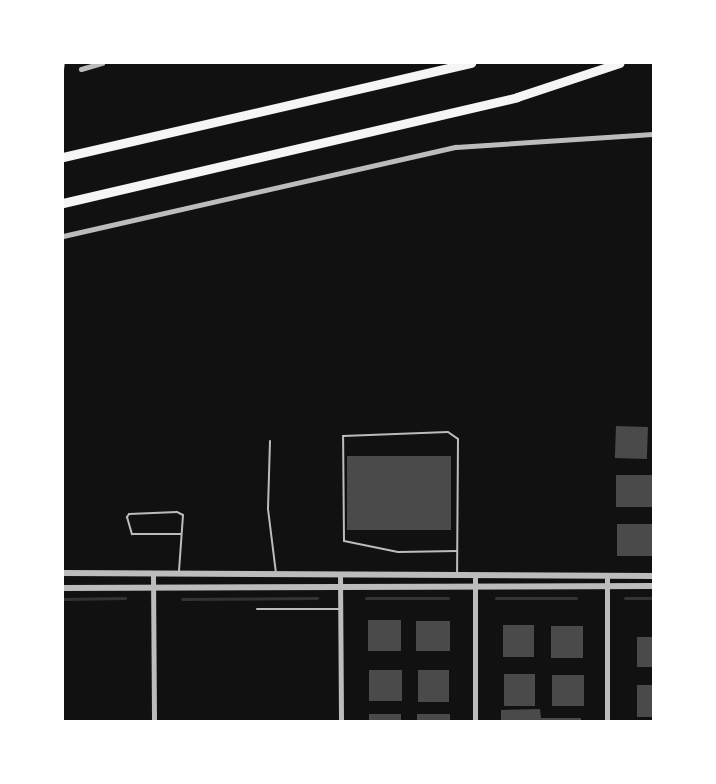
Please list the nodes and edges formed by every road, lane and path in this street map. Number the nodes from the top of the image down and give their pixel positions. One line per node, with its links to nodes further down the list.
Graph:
1 (64, 63): 6 (lane)
2 (102, 63): 5 (street)
3 (471, 63): 8 (highway)
4 (620, 63): 9 (highway)
5 (81, 69)
6 (63, 70)
7 (653, 134): 10 (street)
8 (63, 157)
9 (63, 203)
10 (63, 236)
11 (270, 441): 17 (lane)
12 (181, 534): 12 (lane); 16 (lane)
13 (457, 551): 13 (lane); 19 (lane)
14 (63, 573): 15 (street)
15 (153, 573): 16 (street); 28 (street)
16 (179, 574): 17 (street)
17 (276, 574): 18 (street)
18 (340, 574): 19 (street); 26 (street)
19 (457, 575): 20 (street)
20 (475, 575): 21 (street); 23 (street)
21 (607, 575): 22 (street); 24 (street)
22 (653, 576)
23 (475, 586): 24 (street); 26 (street); 33 (street)
24 (607, 586): 25 (street); 34 (street)
25 (653, 586)
26 (340, 587): 28 (street); 30 (street)
27 (63, 588): 28 (street)
28 (153, 588): 31 (street)
29 (257, 609): 30 (lane)
30 (340, 609): 32 (street)
31 (154, 721)
32 (341, 721)
33 (475, 721)
34 (607, 721)

